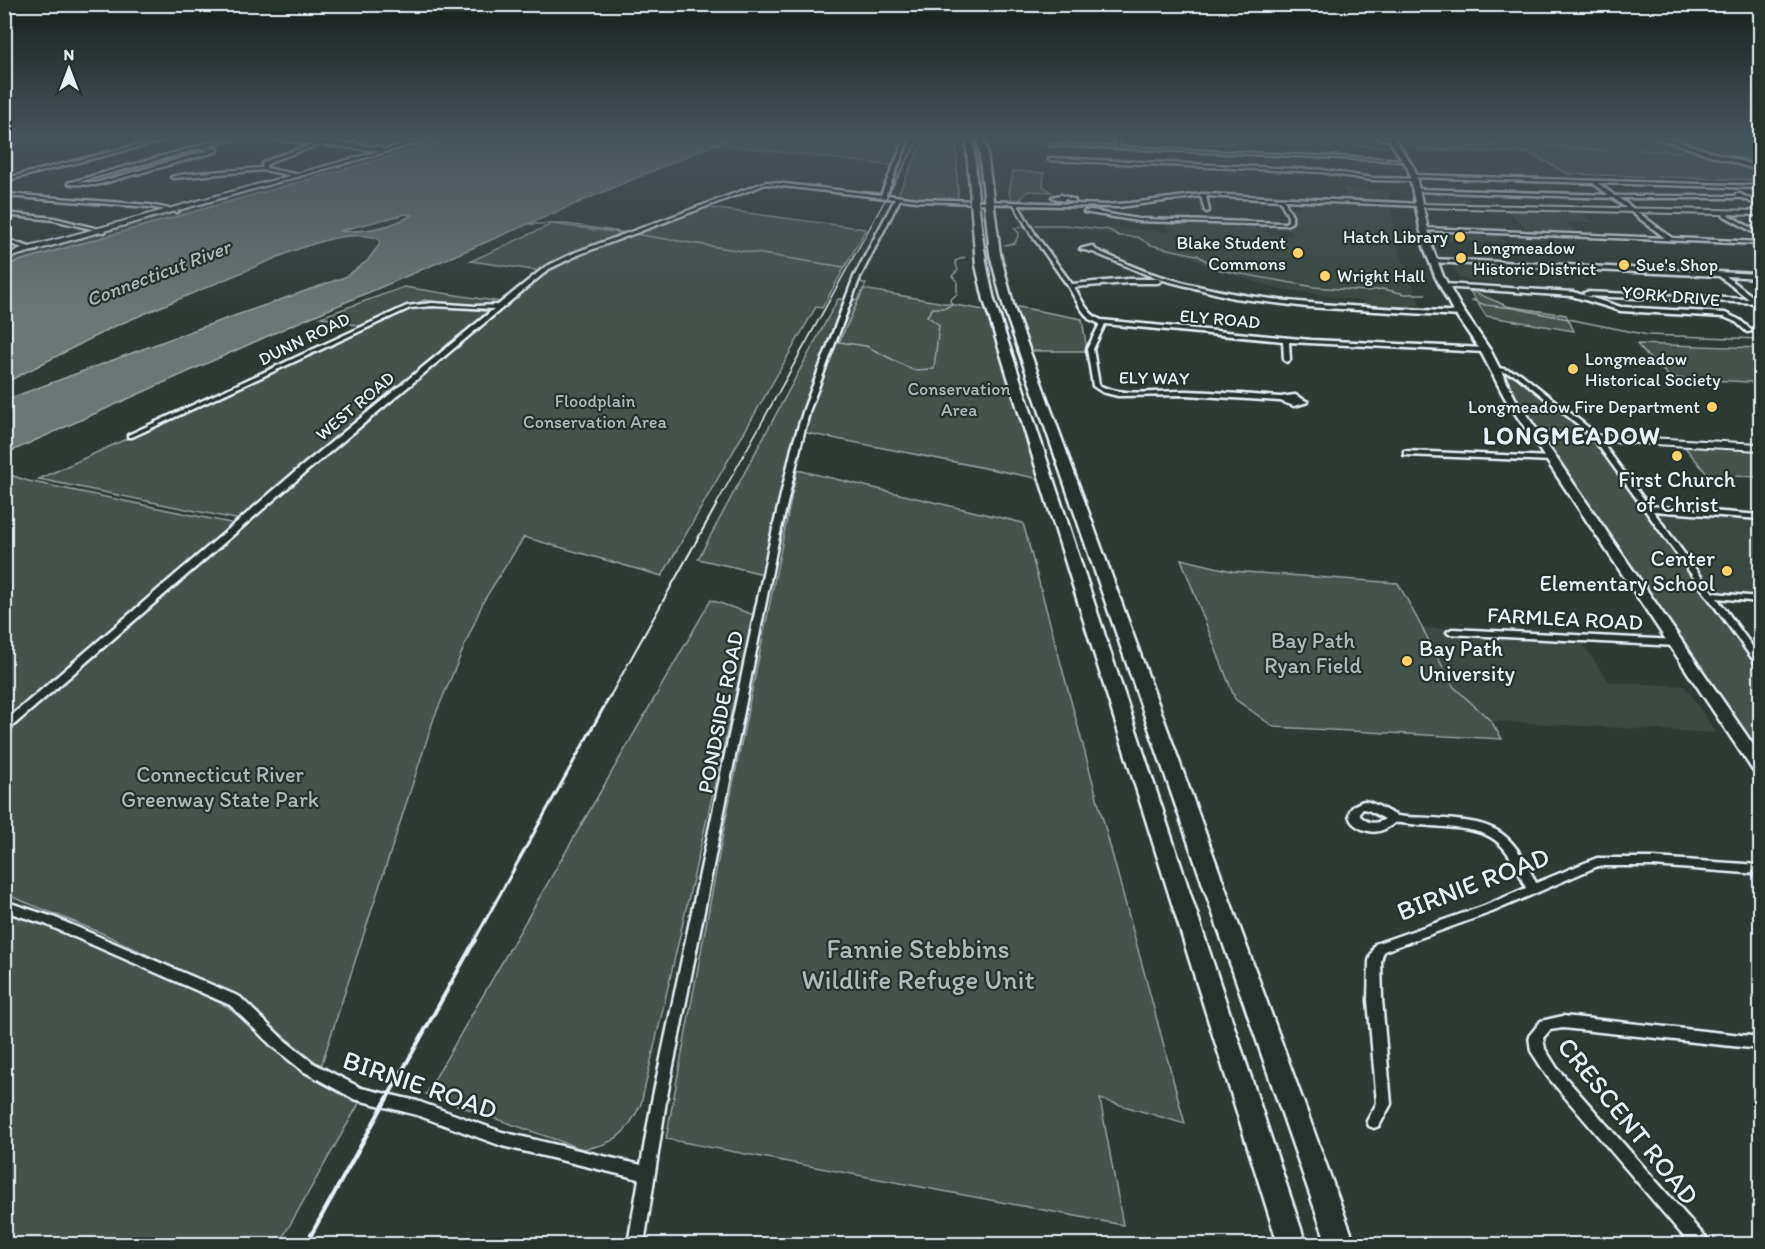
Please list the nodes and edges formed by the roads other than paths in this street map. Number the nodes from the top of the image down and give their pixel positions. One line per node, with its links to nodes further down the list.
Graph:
1 (8, 195): 24 (street)
2 (231, 195): 24 (street)
3 (731, 195): 53 (street, WEST ROAD)
4 (877, 195): 13 (street, WEST ROAD)
5 (980, 195): 19 (highway)
6 (981, 195): 19 (highway)
7 (1196, 195): 21 (street)
8 (1203, 195): 25 (street)
9 (1210, 195): 16 (street)
10 (1418, 195): 22 (main road)
11 (1591, 195): 14 (street)
12 (1739, 195): 15 (street)
13 (883, 196): 17 (street)
14 (1614, 196): 15 (street); 26 (street)
15 (1743, 197): 23 (street)
16 (1281, 198): 22 (street); 29 (street)
17 (896, 200): 20 (street); 83 (street, PONDSIDE ROAD)
18 (1073, 201): 21 (street)
19 (981, 202): 85 (highway); 86 (highway)
20 (1015, 203): 21 (street); 47 (street)
21 (1143, 204)
22 (1420, 205): 26 (street); 32 (main road)
23 (1761, 205)
24 (177, 211): 33 (street)
25 (1207, 212)
26 (1634, 212): 30 (street); 35 (street)
27 (1761, 213): 30 (street)
28 (4, 214): 33 (street)
29 (1101, 214)
30 (1725, 214): 31 (street)
31 (1740, 223): 34 (street); 37 (street)
32 (1424, 229): 35 (street); 41 (main road)
33 (104, 231): 38 (street)
34 (1761, 235)
35 (1670, 239): 37 (street)
36 (4, 240): 38 (street)
37 (1761, 242)
38 (34, 250): 40 (street)
39 (1094, 251): 42 (street)
40 (4, 257)
41 (1433, 261): 43 (street); 48 (main road)
42 (1143, 273): 45 (street); 46 (street)
43 (1720, 274): 44 (street); 52 (street)
44 (1761, 276)
45 (1134, 280): 46 (street); 47 (street)
46 (1172, 282): 54 (street)
47 (1071, 286): 55 (street)
48 (1444, 286): 49 (street, YORK DRIVE); 54 (main road)
49 (1573, 294): 50 (street); 51 (street, YORK DRIVE)
50 (1603, 294): 51 (street); 52 (street)
51 (1597, 301): 56 (street, YORK DRIVE)
52 (1757, 301)
53 (499, 307): 63 (street, DUNN ROAD); 75 (street, WEST ROAD)
54 (1461, 314): 58 (main road)
55 (1103, 323): 57 (street, ELY ROAD); 61 (street, ELY WAY)
56 (1749, 331)
57 (1286, 340): 58 (street, ELY ROAD); 59 (street)
58 (1485, 350): 60 (main road)
59 (1287, 360)
60 (1495, 369): 62 (main road); 64 (street)
61 (1281, 399)
62 (1536, 435): 64 (street); 67 (main road)
63 (130, 436)
64 (1595, 438): 65 (street); 68 (street)
65 (1761, 447)
66 (1407, 453): 67 (street)
67 (1553, 459): 73 (main road)
68 (1646, 508): 69 (street); 70 (street)
69 (1761, 517)
70 (1711, 595): 71 (street); 74 (street)
71 (1761, 599)
72 (1452, 632): 73 (street, FARMLEA ROAD)
73 (1677, 643): 76 (main road)
74 (1761, 663)
75 (4, 728)
76 (1761, 768)
77 (1392, 819): 79 (street)
78 (1761, 870): 79 (street, BIRNIE ROAD)
79 (1533, 890): 82 (street, BIRNIE ROAD)
80 (4, 906): 83 (street, BIRNIE ROAD)
81 (1761, 1043): 87 (street, CRESCENT ROAD)
82 (1374, 1121)
83 (648, 1174): 84 (street, PONDSIDE ROAD)
84 (636, 1245)
85 (1292, 1245)
86 (1341, 1245)
87 (1700, 1245)

